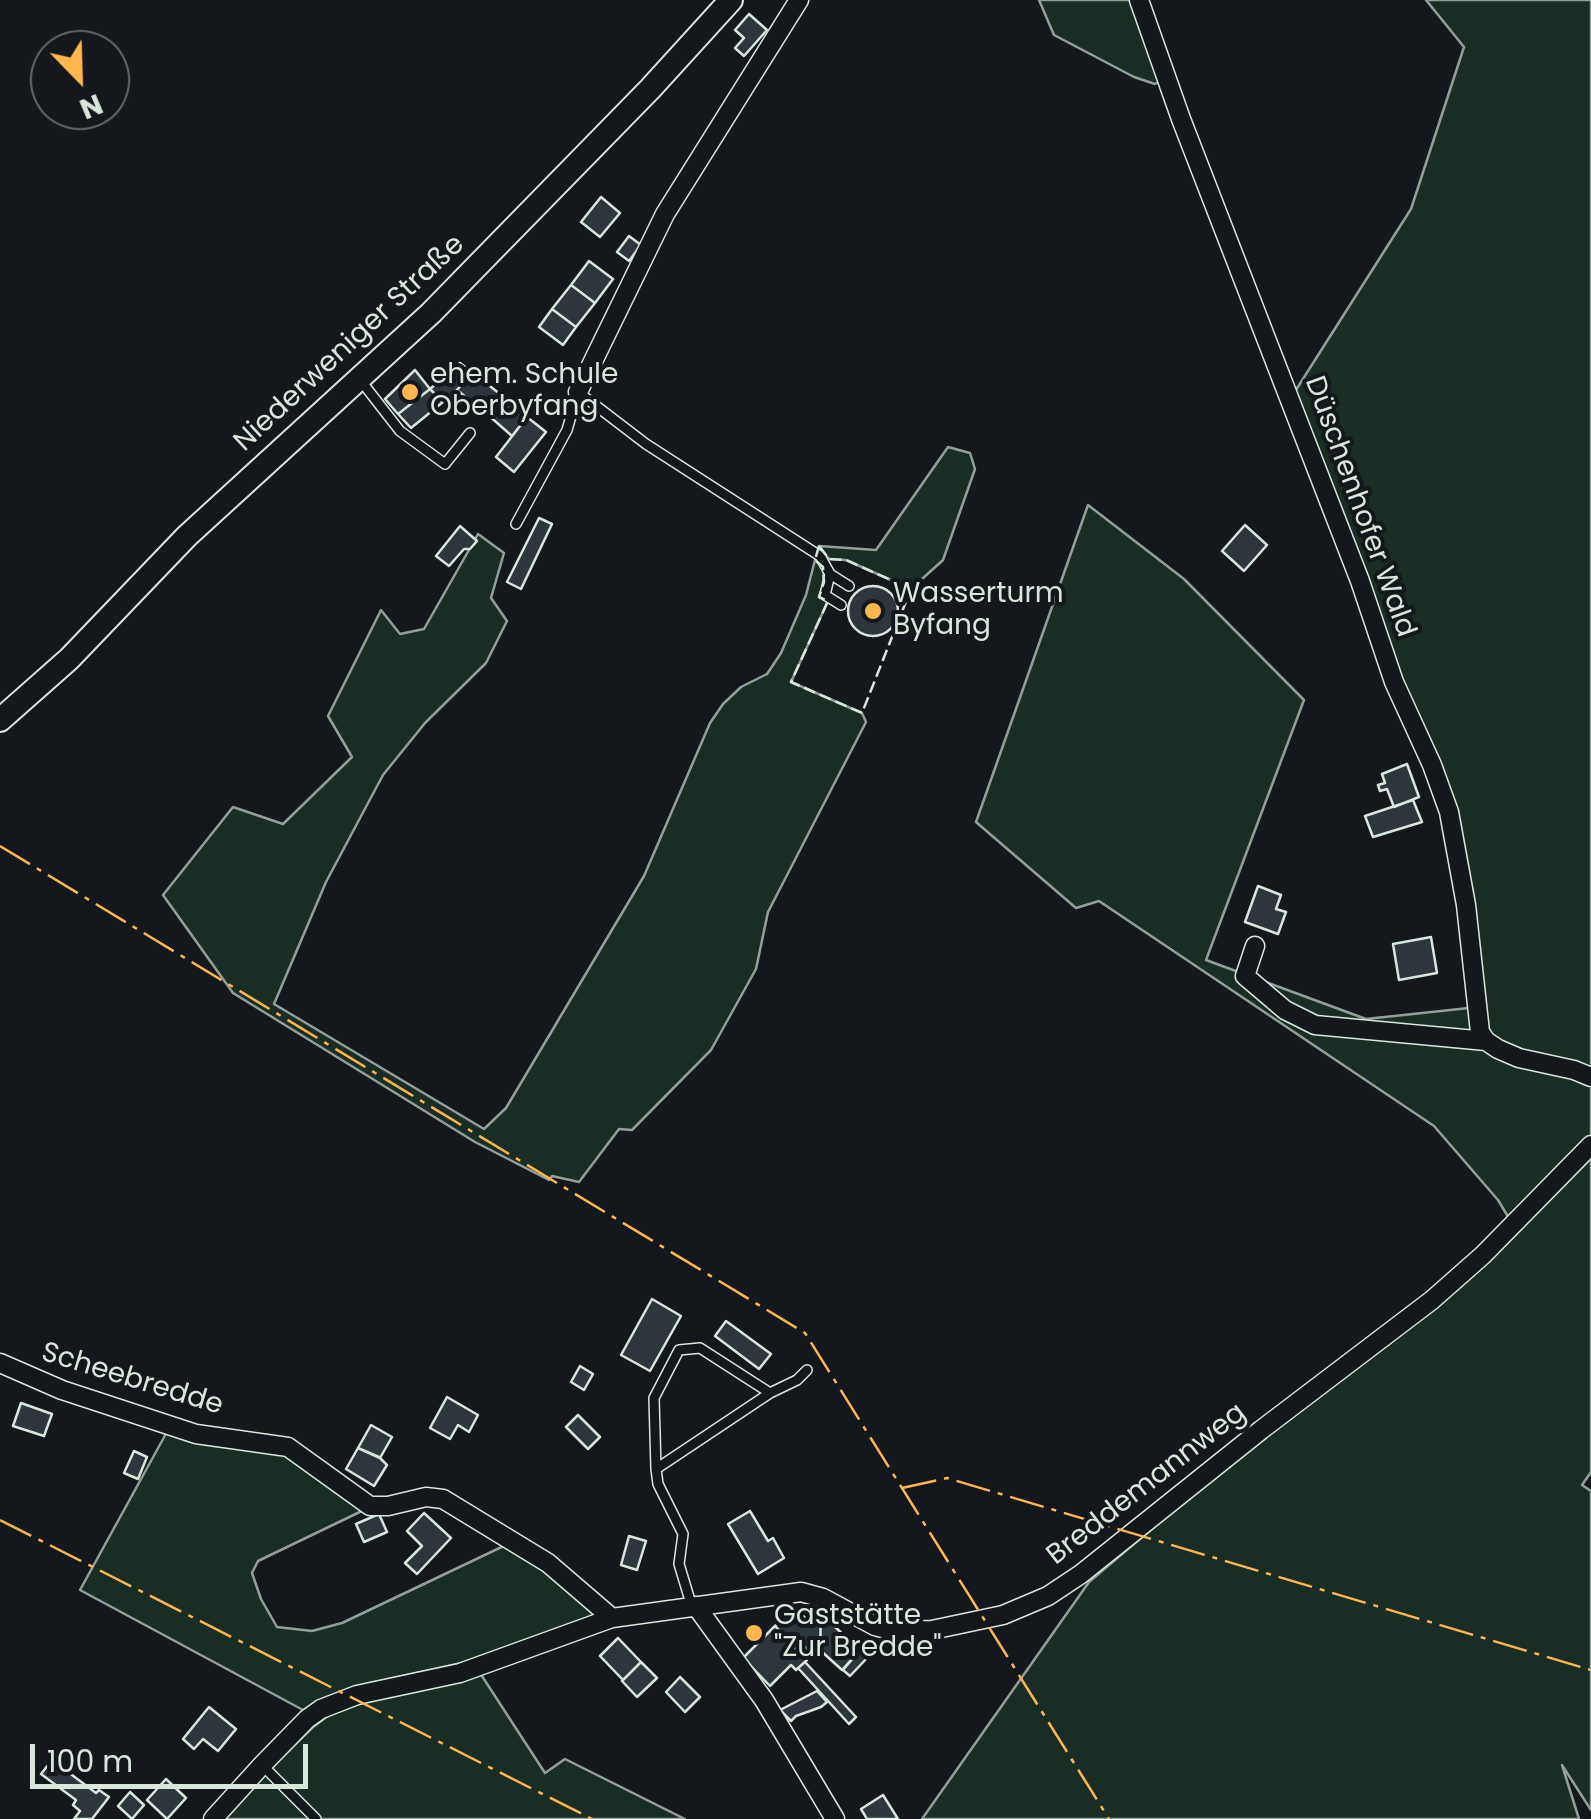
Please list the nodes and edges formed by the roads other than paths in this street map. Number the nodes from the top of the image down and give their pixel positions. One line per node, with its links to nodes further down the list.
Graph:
1 (731, 0): 4 (street, Niederweniger Straße)
2 (798, 0): 5 (street)
3 (1139, 0): 13 (street, Düschenhofer Wald)
4 (359, 379): 6 (lane); 11 (street, Niederweniger Straße)
5 (578, 392): 7 (lane); 8 (lane)
6 (470, 433)
7 (516, 524)
8 (830, 574): 9 (lane); 10 (lane)
9 (849, 586)
10 (841, 604)
11 (0, 720)
12 (1255, 946): 13 (street)
13 (1486, 1041): 14 (street)
14 (1591, 1078)
15 (1591, 1146): 20 (street, Breddemannweg)
16 (0, 1363): 21 (street, Scheebredde)
17 (807, 1370): 18 (lane)
18 (770, 1393): 19 (lane); 19 (lane)
19 (656, 1469): 20 (lane)
20 (694, 1606): 21 (street, Breddemannweg); 25 (street)
21 (612, 1618): 22 (street, Breddemannweg)
22 (262, 1765): 23 (street, Breddemannweg); 24 (lane)
23 (214, 1819)
24 (316, 1819)
25 (835, 1819)

